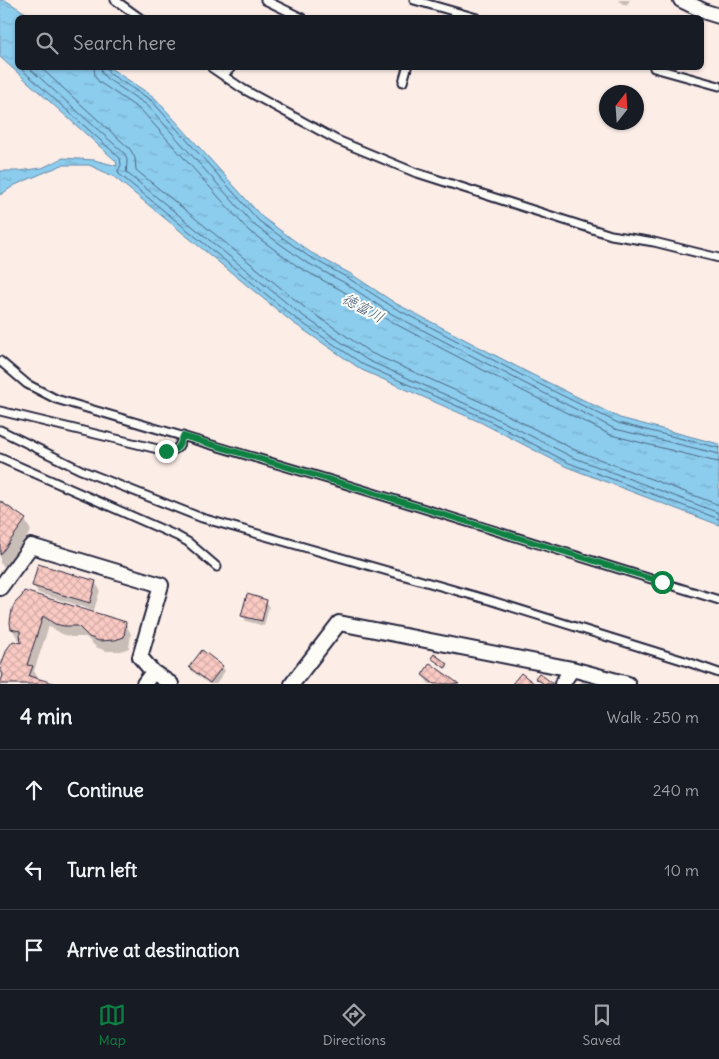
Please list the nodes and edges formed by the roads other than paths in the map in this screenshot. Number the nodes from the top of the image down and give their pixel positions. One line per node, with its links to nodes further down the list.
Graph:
1 (115, 0): 5 (lane)
2 (265, 0): 6 (lane)
3 (414, 0): 7 (lane)
4 (683, 0): 8 (street)
5 (136, 15)
6 (296, 15)
7 (466, 15)
8 (719, 16)
9 (215, 70): 13 (lane)
10 (229, 70): 13 (lane)
11 (406, 70): 14 (lane)
12 (661, 70): 15 (lane)
13 (224, 75): 16 (lane)
14 (403, 82)
15 (719, 86)
16 (719, 258)
17 (0, 361): 20 (lane)
18 (0, 411): 20 (lane)
19 (0, 430): 27 (lane)
20 (183, 436): 24 (lane)
21 (0, 458): 22 (lane)
22 (217, 567)
23 (0, 588): 26 (street)
24 (719, 600)
25 (572, 669): 30 (street); 31 (street); 32 (street)
26 (153, 672): 28 (street); 29 (street)
27 (719, 673)
28 (144, 684)
29 (171, 684)
30 (292, 684)
31 (562, 684)
32 (628, 684)

